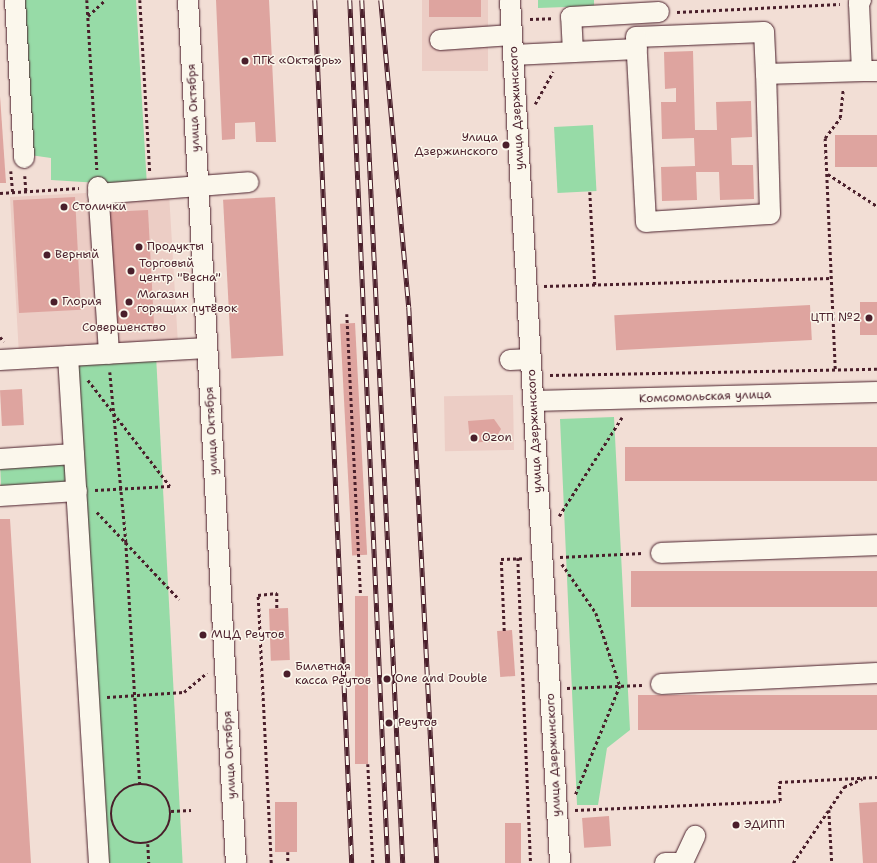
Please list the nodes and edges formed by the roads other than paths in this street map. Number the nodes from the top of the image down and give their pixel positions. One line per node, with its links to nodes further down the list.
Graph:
1 (15, 0): 13 (street)
2 (188, 0): 15 (street, улица Октября)
3 (510, 0): 6 (street, улица Дзержинского)
4 (860, 1): 11 (street)
5 (659, 12): 9 (street)
6 (512, 35): 7 (street); 10 (street, улица Дзержинского)
7 (440, 40)
8 (637, 49): 9 (street); 12 (street); 12 (street)
9 (573, 52): 10 (street)
10 (514, 55): 21 (street, улица Дзержинского)
11 (869, 71): 12 (street)
12 (766, 74)
13 (24, 158)
14 (249, 182): 15 (street)
15 (198, 185): 16 (street, улица Октября); 17 (street)
16 (207, 348): 17 (street); 34 (street, улица Октября)
17 (109, 354): 18 (street)
18 (68, 356): 19 (street); 24 (street)
19 (0, 360)
20 (510, 360): 21 (street)
21 (531, 360): 23 (street, улица Дзержинского)
22 (877, 392): 23 (street, Комсомольская улица)
23 (534, 401): 35 (street, улица Дзержинского)
24 (74, 454): 25 (street); 26 (street)
25 (0, 459)
26 (77, 491): 27 (street); 33 (street)
27 (0, 496)
28 (877, 545): 29 (street)
29 (662, 553)
30 (877, 673): 31 (street)
31 (661, 684)
32 (695, 836): 36 (street)
33 (99, 863)
34 (236, 863)
35 (560, 863)
36 (677, 863)

